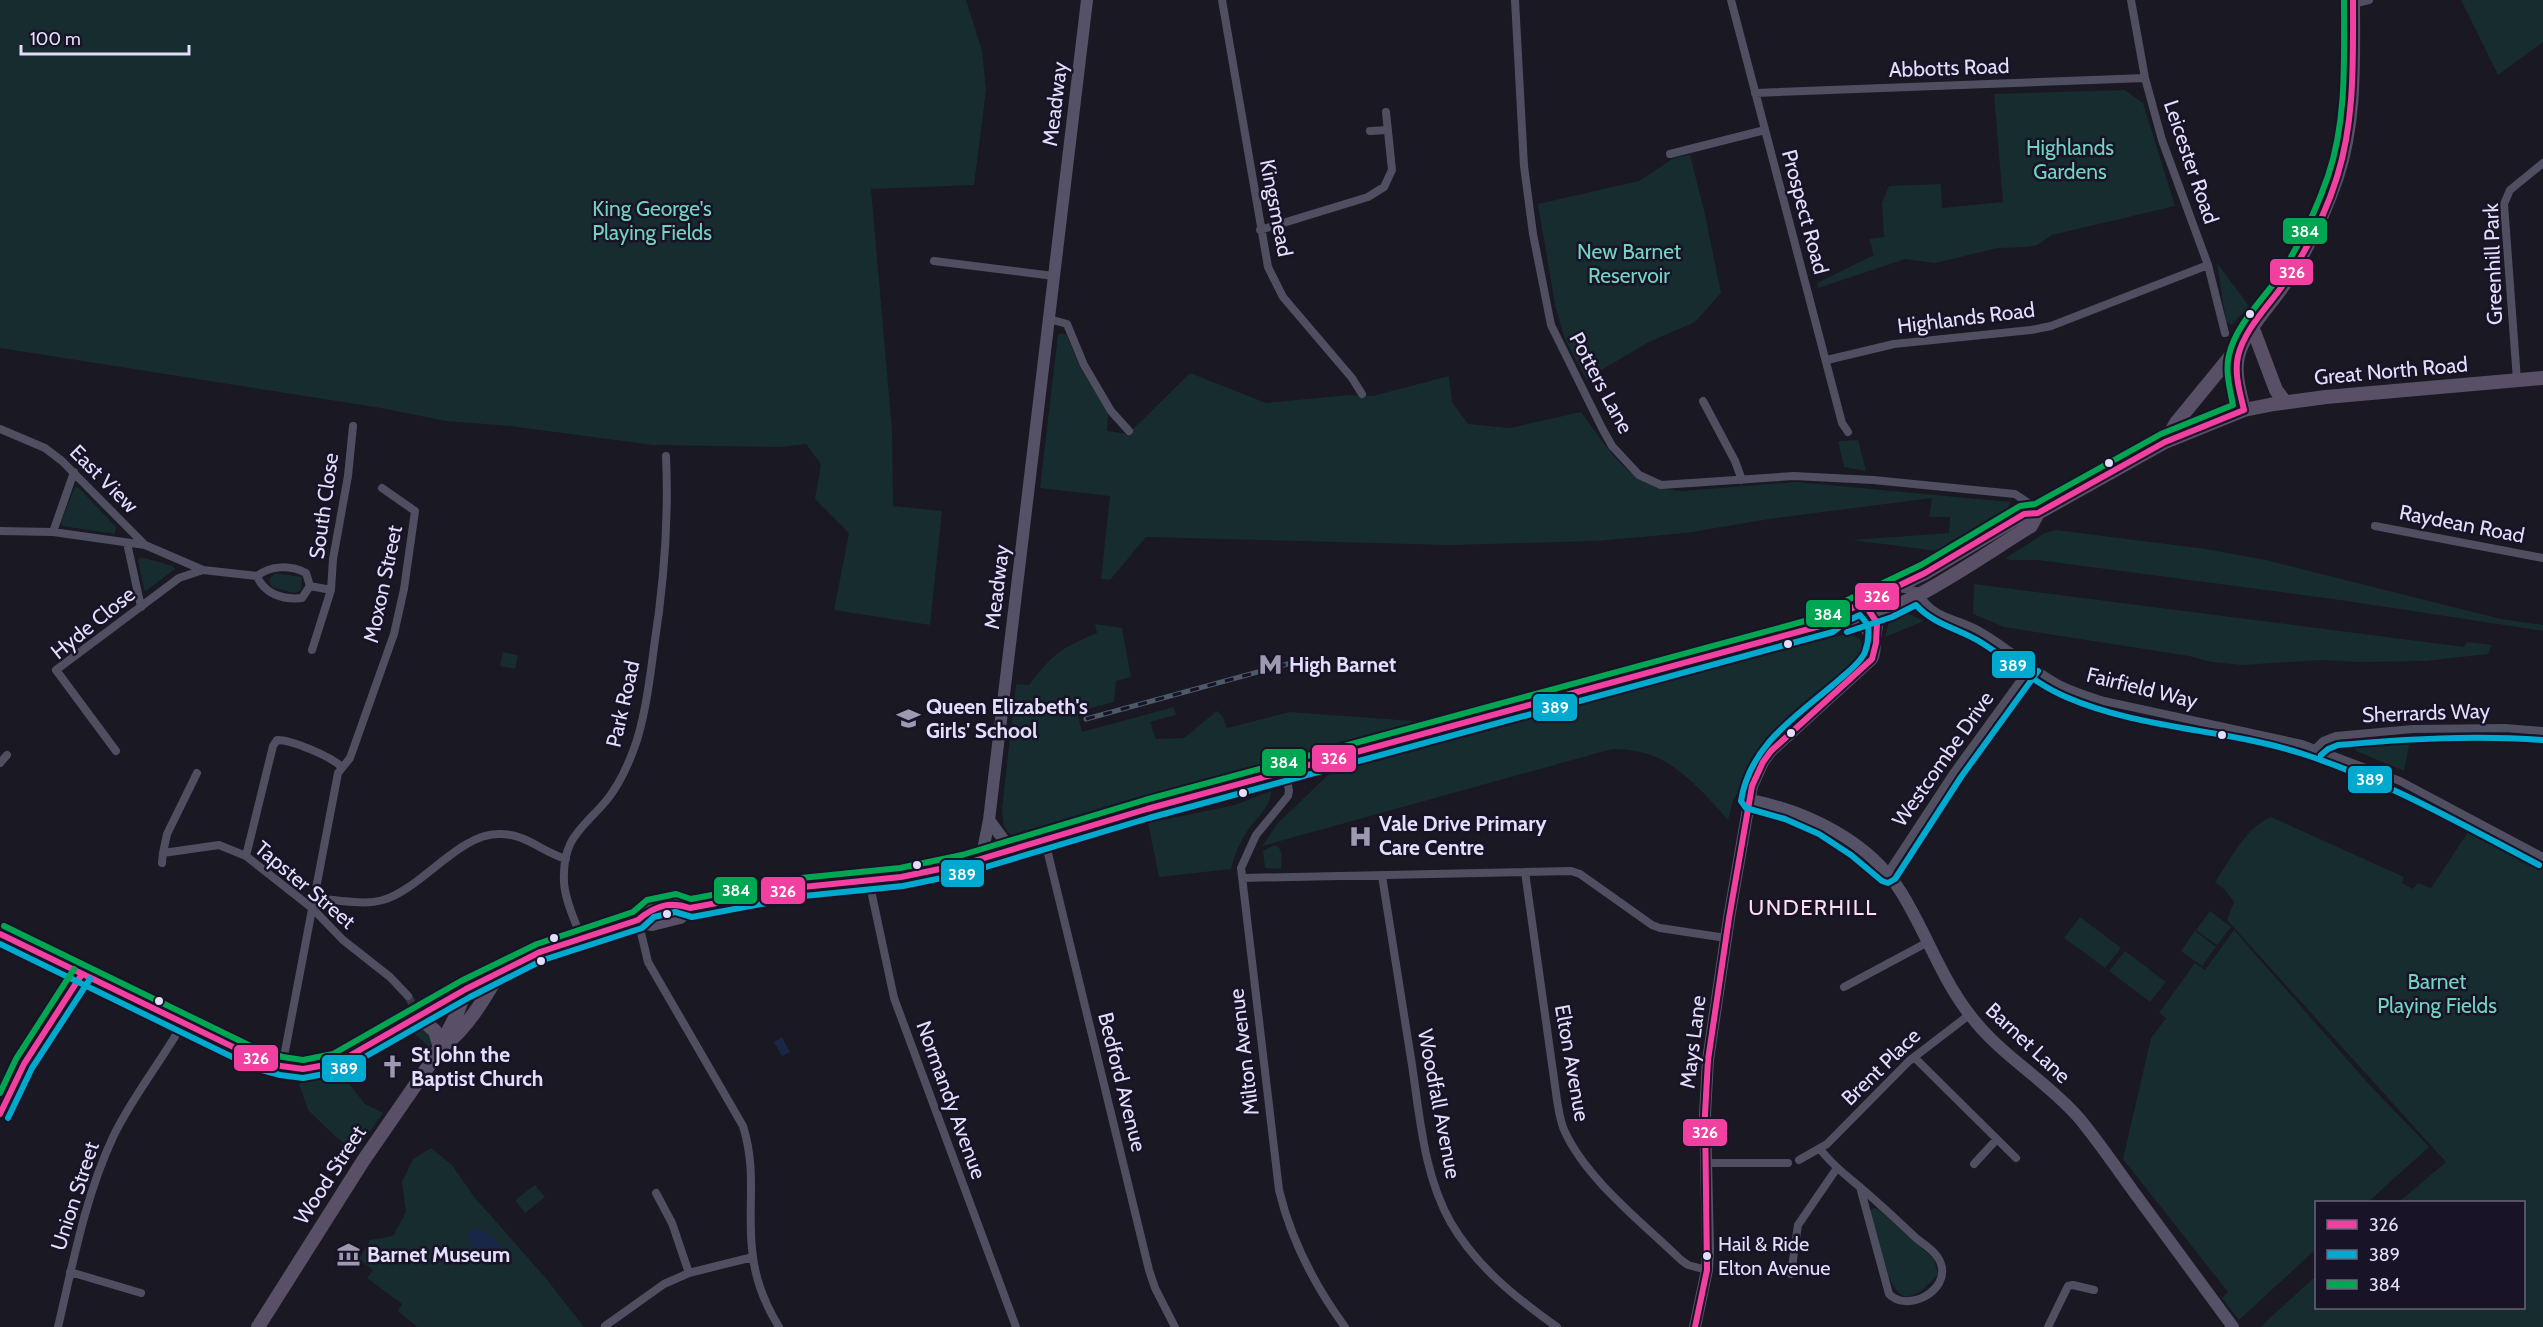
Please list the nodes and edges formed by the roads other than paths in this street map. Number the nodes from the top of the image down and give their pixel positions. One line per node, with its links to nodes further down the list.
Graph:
1 (1086, 0): 19 (street, Meadway)
2 (1222, 0): 16 (street, Kingsmead)
3 (1515, 0): 38 (street, Potters Lane)
4 (1731, 0): 9 (street, Prospect Road)
5 (2132, 0): 8 (street, Leicester Road)
6 (2369, 0): 7 (street)
7 (2353, 2): 21 (main road)
8 (2145, 78): 9 (street, Abbotts Road); 18 (street, Leicester Road)
9 (1755, 93): 12 (street, Prospect Road)
10 (1386, 112): 11 (street)
11 (1388, 130): 13 (street); 16 (street)
12 (1765, 130): 14 (street); 24 (street, Prospect Road)
13 (1370, 131)
14 (1670, 154)
15 (2543, 163): 26 (street, Greenhill Park)
16 (1260, 230): 27 (street, Kingsmead)
17 (934, 261): 19 (street)
18 (2208, 266): 22 (street, Leicester Road); 24 (street, Highlands Road)
19 (1054, 276): 20 (street, Meadway)
20 (1049, 319): 33 (street); 67 (street, Meadway)
21 (2253, 328): 23 (main road); 29 (main road)
22 (2225, 333)
23 (2239, 353): 30 (main road); 35 (main road)
24 (1827, 360): 34 (street, Prospect Road)
25 (2543, 378): 26 (main road, Great North Road)
26 (2517, 380): 29 (main road, Great North Road)
27 (1362, 394)
28 (1703, 401): 38 (street)
29 (2285, 402): 30 (main road, Great North Road)
30 (2244, 410): 35 (main road, Great North Road)
31 (353, 426): 52 (street, South Close)
32 (0, 429): 37 (street, East View)
33 (1129, 431)
34 (1848, 432)
35 (2165, 442): 40 (main road, Great North Road)
36 (666, 456): 73 (street, Park Road)
37 (74, 472): 43 (street); 45 (street, East View)
38 (1742, 480): 40 (street, Potters Lane)
39 (382, 488): 63 (street, Moxon Street)
40 (2038, 513): 48 (main road); 53 (main road)
41 (2375, 526): 46 (street, Raydean Road)
42 (0, 531): 43 (street)
43 (53, 532): 44 (street)
44 (127, 543): 45 (street); 54 (street)
45 (145, 545): 47 (street)
46 (2543, 558)
47 (203, 570): 49 (street, South Close); 54 (street, Hyde Close)
48 (1924, 573): 51 (main road); 53 (street)
49 (257, 576): 50 (street, South Close); 50 (street, South Close)
50 (310, 586): 52 (street, South Close)
51 (1896, 588): 53 (street); 55 (main road)
52 (331, 590): 56 (street, South Close)
53 (1917, 592): 55 (main road); 57 (street, Fairfield Way)
54 (141, 607): 60 (street, Hyde Close)
55 (1867, 612): 64 (main road); 66 (street)
56 (312, 650)
57 (2031, 666): 59 (street, Fairfield Way); 77 (street, Westcombe Drive)
58 (2543, 731): 59 (street, Sherrards Way)
59 (2316, 748): 72 (street, Fairfield Way)
60 (116, 752)
61 (7, 755): 62 (street)
62 (0, 763)
63 (342, 767): 71 (street); 81 (street, Moxon Street)
64 (1286, 772): 68 (main road); 79 (street, Milton Avenue)
65 (197, 773): 70 (street)
66 (1750, 800): 77 (street, Barnet Lane); 86 (street, Mays Lane)
67 (989, 820): 69 (street); 74 (street, Meadway)
68 (1045, 841): 69 (main road); 124 (street, Bedford Avenue)
69 (1014, 850): 74 (main road)
70 (163, 853): 71 (street, Tapster Street); 75 (street)
71 (246, 856): 82 (street, Tapster Street)
72 (2543, 857)
73 (566, 859): 81 (street); 85 (street, Park Road)
74 (981, 860): 80 (main road)
75 (162, 863)
76 (1525, 872): 78 (street); 86 (street); 113 (street, Elton Avenue)
77 (1887, 874): 87 (street, Barnet Lane)
78 (1382, 876): 79 (street); 126 (street, Woodfall Avenue)
79 (1242, 878): 125 (street, Milton Avenue)
80 (869, 881): 83 (main road); 123 (street, Normandy Avenue)
81 (313, 898): 82 (street, Moxon Street)
82 (312, 908): 91 (street, Tapster Street); 100 (street, Moxon Street)
83 (638, 920): 85 (main road); 112 (street)
84 (0, 934): 89 (main road)
85 (581, 938): 88 (main road)
86 (1726, 938): 106 (street, Mays Lane)
87 (1928, 942): 90 (street); 95 (street, Barnet Lane)
88 (499, 973): 93 (main road, Wood Street); 93 (main road)
89 (82, 974): 96 (main road); 101 (street)
90 (1844, 987)
91 (408, 996)
92 (439, 1006): 93 (main road); 94 (main road); 97 (main road)
93 (461, 1006): 97 (main road, Wood Street)
94 (417, 1012): 98 (main road); 100 (main road)
95 (1970, 1015): 99 (street, Brent Place); 129 (street, Barnet Lane)
96 (183, 1023): 100 (main road); 114 (street, Union Street)
97 (455, 1028): 98 (main road, Wood Street)
98 (440, 1048): 121 (main road, Wood Street)
99 (1914, 1057): 102 (street); 103 (street, Brent Place)
100 (282, 1067)
101 (0, 1114)
102 (1996, 1140): 104 (street); 108 (street)
103 (1821, 1150): 105 (street, Brent Place); 109 (street)
104 (2016, 1158)
105 (1799, 1160)
106 (1706, 1162): 107 (street); 113 (street, Mays Lane)
107 (1788, 1163)
108 (1974, 1164)
109 (1837, 1168): 110 (street); 116 (street)
110 (1860, 1187): 110 (street)
111 (656, 1193): 115 (street)
112 (753, 1257): 115 (street); 122 (street)
113 (1707, 1270): 127 (street, Mays Lane)
114 (70, 1272): 118 (street); 120 (street, Union Street)
115 (689, 1273): 119 (street)
116 (1791, 1274)
117 (2094, 1290): 128 (street)
118 (141, 1293)
119 (605, 1326)
120 (58, 1327)
121 (258, 1327)
122 (779, 1327)
123 (1016, 1327)
124 (1175, 1327)
125 (1345, 1327)
126 (1557, 1327)
127 (1695, 1327)
128 (2048, 1327)
129 (2233, 1327)

